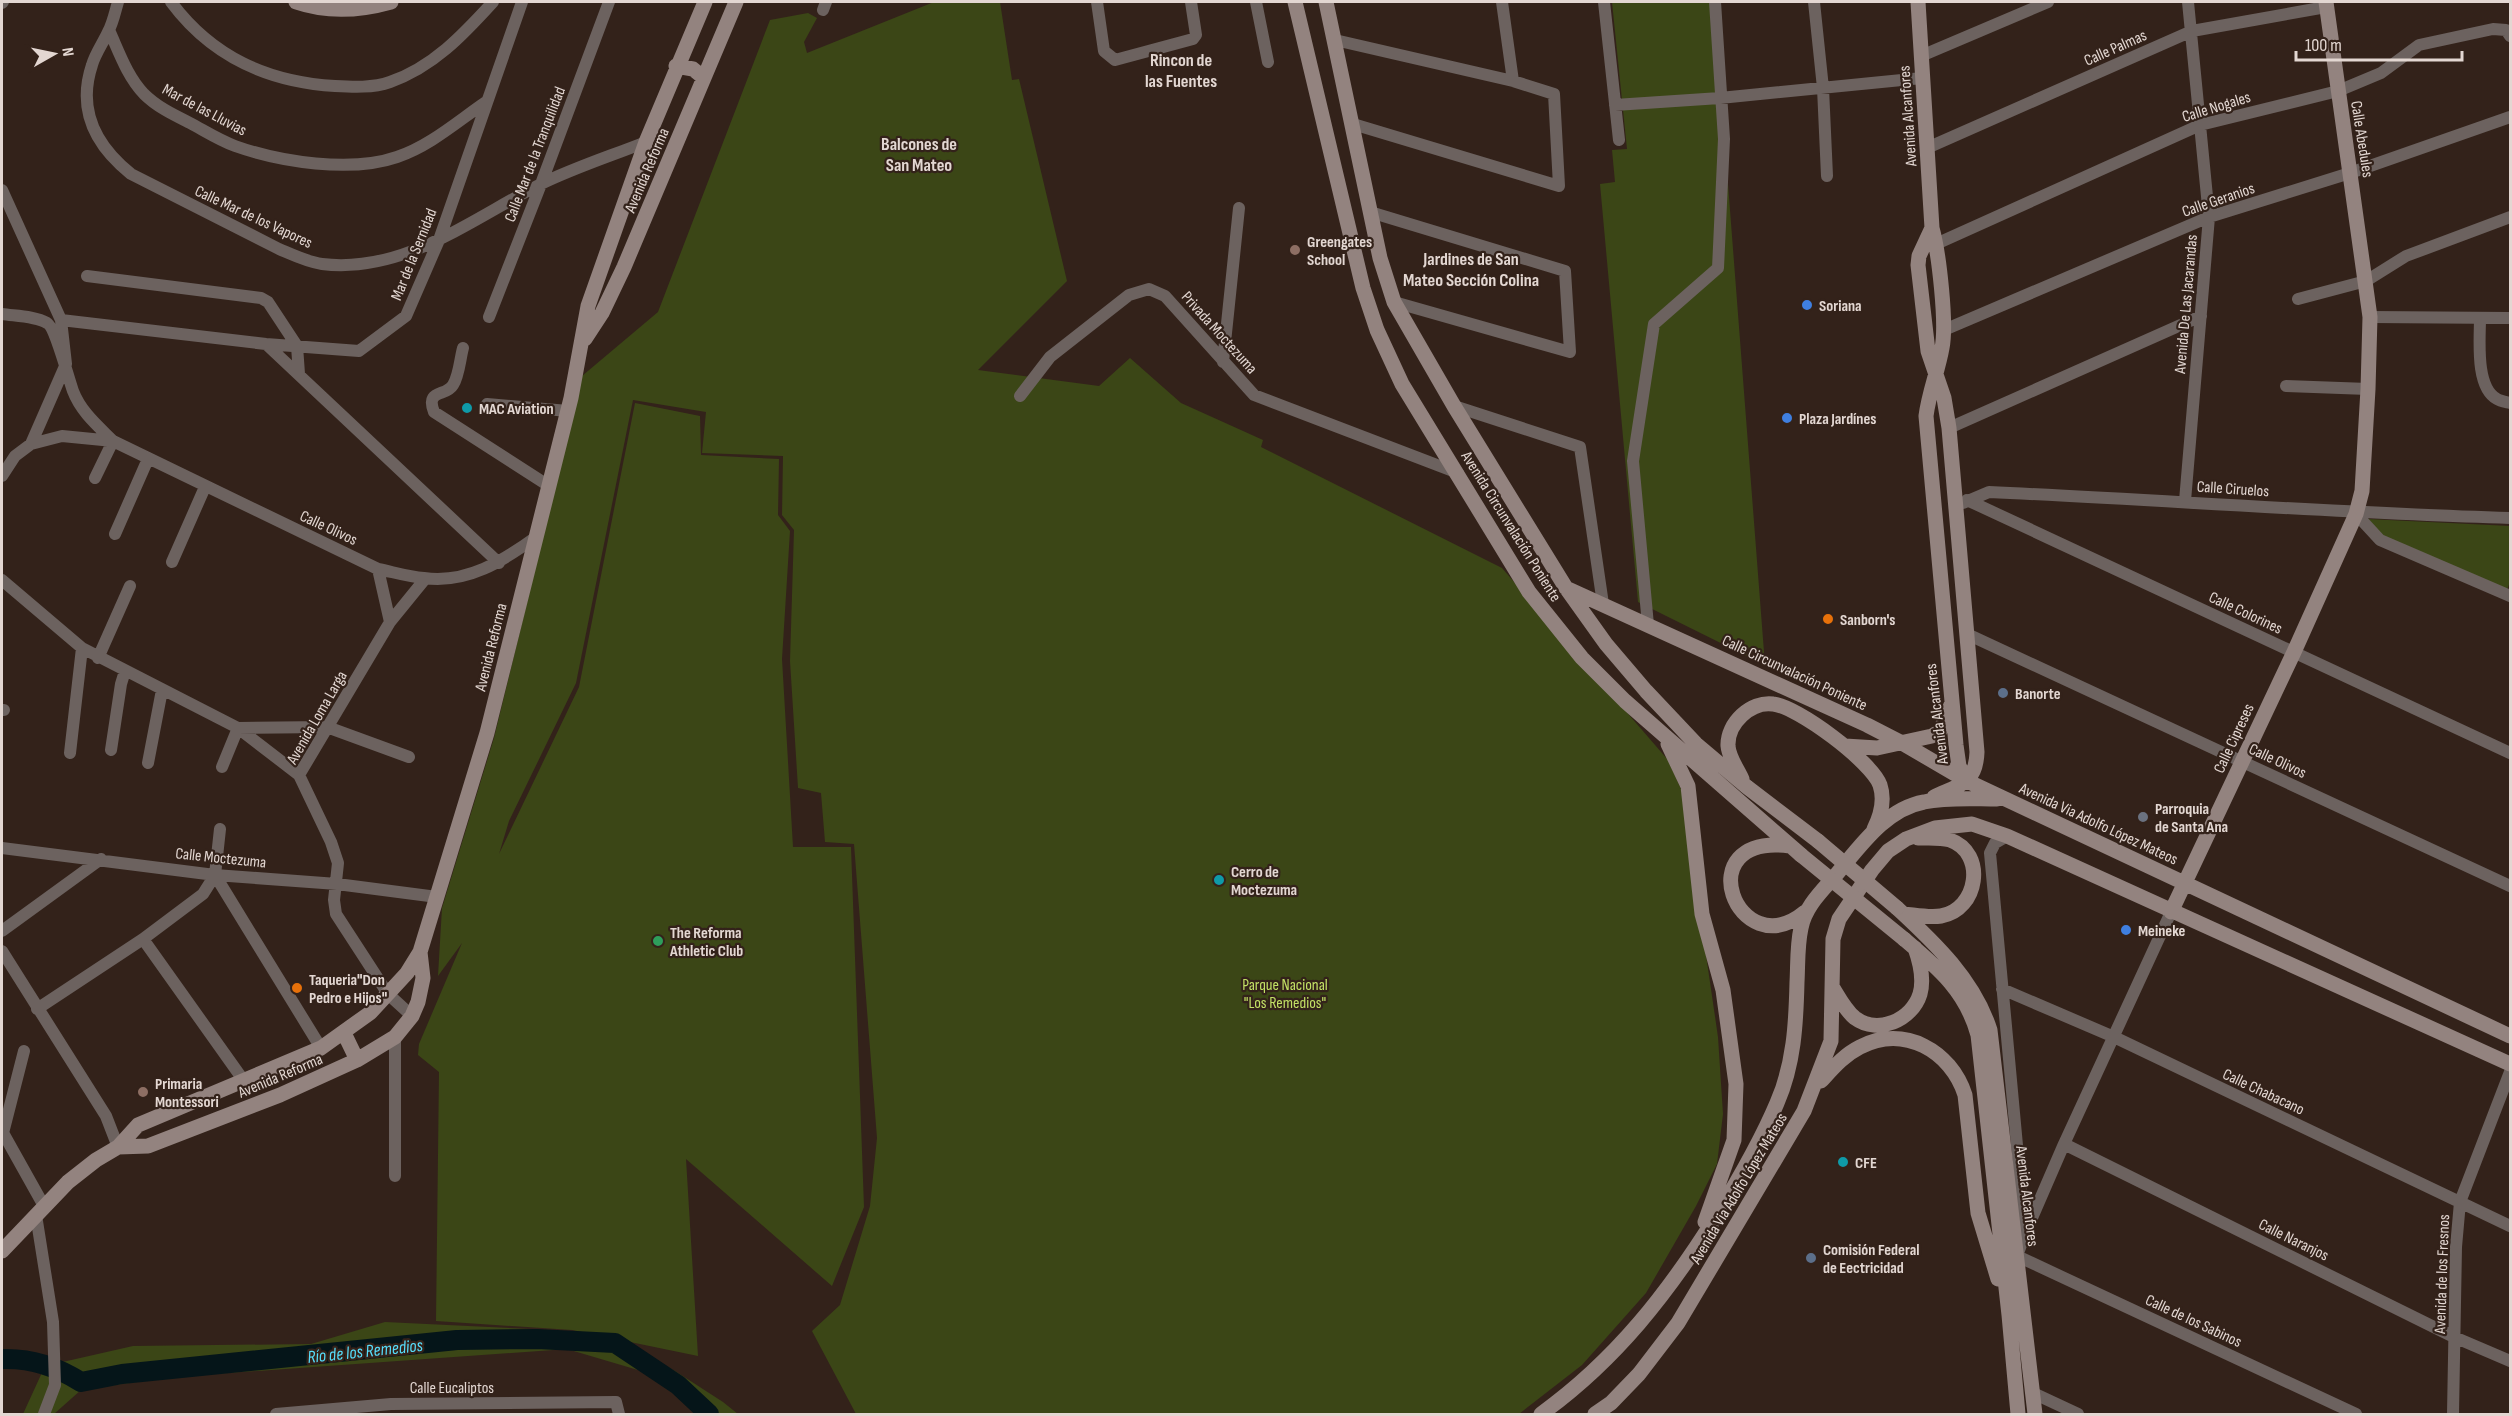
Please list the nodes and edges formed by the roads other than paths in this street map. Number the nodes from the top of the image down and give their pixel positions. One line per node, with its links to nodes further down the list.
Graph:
1 (118, 2): 23 (street, Calle Mar de los Vapores)
2 (171, 2): 5 (street)
3 (296, 2): 4 (main road)
4 (391, 2)
5 (493, 2)
6 (522, 2): 36 (street, Mar de la Sernidad)
7 (609, 2): 46 (street, Calle Mar de la Tranquilidad)
8 (705, 2): 29 (main road, Avenida Reforma)
9 (736, 2): 30 (main road, Avenida Reforma)
10 (1096, 2): 11 (street)
11 (1191, 2)
12 (1256, 2): 28 (street)
13 (1295, 2): 86 (main road, Avenida Circunvalación Poniente)
14 (1326, 2): 26 (main road, Avenida Circunvalación Poniente)
15 (1502, 2): 32 (street)
16 (1604, 2): 37 (street)
17 (1715, 2): 35 (street)
18 (1814, 2): 33 (street)
19 (1918, 2): 27 (main road, Avenida Alcanfores)
20 (2048, 2): 27 (street)
21 (2188, 2): 24 (street, Avenida De Las Jacarandas)
22 (2326, 4): 24 (street, Calle Palmas); 34 (main road, Calle Abedules)
23 (109, 30): 36 (street, Mar de las Lluvias); 52 (street, Calle Mar de los Vapores)
24 (2192, 31): 40 (street, Avenida De Las Jacarandas); 43 (street, Calle Palmas)
25 (2511, 36): 34 (street, Calle Nogales)
26 (1335, 40): 32 (street); 39 (main road, Avenida Circunvalación Poniente)
27 (1921, 56): 31 (main road, Avenida Alcanfores)
28 (1268, 62)
29 (676, 66): 30 (main road); 42 (main road, Avenida Reforma)
30 (704, 78): 69 (main road, Avenida Reforma)
31 (1922, 78): 33 (street); 43 (main road, Avenida Alcanfores)
32 (1512, 81): 39 (street)
33 (1822, 88): 35 (street); 45 (street)
34 (2338, 91): 40 (street, Calle Nogales); 44 (main road, Calle Abedules)
35 (1720, 98): 37 (street); 107 (street)
36 (486, 102): 52 (street, Mar de la Sernidad)
37 (1616, 105): 41 (street)
38 (2511, 117): 44 (street, Calle Geranios)
39 (1353, 124): 49 (main road, Avenida Circunvalación Poniente)
40 (2200, 125): 50 (street, Avenida De Las Jacarandas); 53 (street, Calle Nogales)
41 (1619, 140)
42 (646, 142): 46 (street, Calle Mar de los Vapores); 69 (main road, Avenida Reforma)
43 (1927, 148): 53 (main road, Avenida Alcanfores)
44 (2350, 173): 50 (street, Calle Geranios); 55 (main road, Calle Abedules)
45 (1827, 176)
46 (541, 184): 52 (street, Calle Mar de los Vapores); 61 (street, Calle Mar de la Tranquilidad)
47 (2, 190): 65 (street)
48 (1239, 208): 71 (street)
49 (1370, 212): 57 (main road, Avenida Circunvalación Poniente); 57 (street)
50 (2209, 217): 60 (street, Avenida De Las Jacarandas); 66 (street, Calle Geranios)
51 (2511, 217): 55 (street)
52 (439, 240): 68 (street, Mar de la Sernidad)
53 (1930, 244): 66 (main road, Avenida Alcanfores); 74 (main road, Avenida Alcanfores)
54 (87, 276): 68 (street)
55 (2366, 281): 56 (street); 62 (main road, Calle Cipreses)
56 (2298, 299)
57 (1394, 302): 80 (main road, Avenida Circunvalación Poniente)
58 (2511, 309): 63 (street)
59 (2, 314): 72 (street)
60 (2201, 316): 82 (street); 91 (street, Avenida De Las Jacarandas)
61 (489, 317)
62 (2370, 317): 63 (street); 76 (main road, Calle Cipreses)
63 (2480, 318): 64 (street); 78 (street)
64 (2511, 318)
65 (61, 320): 67 (street, Mar de la Sernidad); 72 (street)
66 (1944, 330): 74 (main road, Avenida Alcanfores)
67 (266, 344): 68 (street, Mar de la Sernidad); 73 (street)
68 (297, 346): 73 (street)
69 (580, 347): 81 (main road, Avenida Reforma)
70 (463, 348): 89 (street)
71 (1223, 362): 77 (street, Privada Moctezuma); 86 (street, Privada Moctezuma)
72 (66, 364): 83 (street, Calle Olivos); 84 (street)
73 (299, 374): 98 (street)
74 (1936, 375): 82 (main road, Avenida Alcanfores); 114 (main road, Avenida Alcanfores)
75 (2286, 386): 76 (street)
76 (2368, 389): 93 (main road, Calle Cipreses)
77 (1020, 396)
78 (2511, 403)
79 (487, 404): 81 (street)
80 (1454, 406): 103 (main road, Avenida Circunvalación Poniente); 105 (street)
81 (568, 411): 89 (main road, Avenida Reforma)
82 (1949, 428): 92 (main road, Avenida Alcanfores)
83 (113, 441): 84 (street, Calle Olivos); 85 (street, Calle Olivos); 88 (street)
84 (31, 444): 87 (street)
85 (148, 459): 90 (street, Calle Olivos); 95 (street)
86 (1458, 473): 117 (main road, Avenida Circunvalación Poniente)
87 (2, 476)
88 (95, 478)
89 (549, 486): 96 (main road, Avenida Reforma)
90 (205, 487): 97 (street); 99 (street, Calle Olivos)
91 (2185, 501): 92 (street, Calle Ciruelos); 93 (street, Calle Ciruelos)
92 (1962, 504): 108 (main road, Avenida Alcanfores); 110 (street, Calle Colorines)
93 (2356, 514): 94 (street, Calle Ciruelos); 104 (street); 110 (main road, Calle Cipreses)
94 (2511, 518)
95 (115, 534)
96 (536, 537): 98 (street, Calle Olivos); 143 (main road, Avenida Reforma)
97 (172, 562)
98 (499, 563): 101 (street, Calle Olivos)
99 (378, 569): 101 (street, Calle Olivos); 106 (street)
100 (2, 579): 109 (street)
101 (425, 579): 106 (street, Avenida Loma Larga)
102 (130, 586): 111 (street)
103 (1566, 588): 105 (main road, Calle Circunvalación Poniente); 129 (main road, Avenida Circunvalación Poniente)
104 (2511, 596)
105 (1603, 604): 107 (main road, Calle Circunvalación Poniente)
106 (390, 622): 115 (street, Avenida Loma Larga)
107 (1648, 625): 118 (main road, Calle Circunvalación Poniente)
108 (1967, 633): 124 (street, Calle Olivos); 128 (main road, Avenida Alcanfores)
109 (82, 648): 111 (street); 121 (street)
110 (2294, 652): 122 (street, Calle Colorines); 124 (main road, Calle Cipreses)
111 (99, 658): 112 (street)
112 (125, 671): 113 (street); 120 (street)
113 (162, 690): 116 (street); 125 (street)
114 (1952, 702): 118 (main road); 128 (main road, Avenida Alcanfores)
115 (327, 727): 116 (street); 123 (street); 127 (street, Avenida Loma Larga)
116 (238, 728): 126 (street); 127 (street)
117 (1664, 736): 137 (main road, Avenida Circunvalación Poniente); 178 (main road)
118 (1902, 743): 119 (main road); 128 (main road, Calle Circunvalación Poniente)
119 (1842, 745): 129 (main road); 133 (main road)
120 (111, 750)
121 (70, 753)
122 (2511, 753)
123 (409, 757)
124 (2243, 761): 140 (main road, Calle Cipreses); 142 (street, Calle Olivos)
125 (148, 763)
126 (222, 767)
127 (299, 775): 141 (street, Avenida Loma Larga)
128 (1967, 782): 130 (main road, Calle Circunvalación Poniente); 131 (main road)
129 (1747, 787): 144 (main road, Avenida Circunvalación Poniente, bridge)
130 (2004, 799): 131 (main road, Avenida Via Adolfo López Mateos); 140 (main road, Avenida Via Adolfo López Mateos)
131 (1922, 802): 133 (main road, Avenida Via Adolfo López Mateos)
132 (220, 829): 139 (street)
133 (1872, 833): 145 (main road, Avenida Via Adolfo López Mateos)
134 (2007, 836): 135 (main road, Avenida Via Adolfo López Mateos); 146 (main road, Avenida Via Adolfo López Mateos); 153 (street, Avenida Alcanfores)
135 (1905, 839): 144 (main road); 152 (main road, Avenida Via Adolfo López Mateos)
136 (2, 848): 138 (street, Calle Moctezuma)
137 (1796, 850): 145 (main road); 149 (main road, Avenida Circunvalación Poniente, bridge)
138 (101, 860): 139 (street, Calle Moctezuma); 147 (street)
139 (215, 875): 141 (street, Calle Moctezuma); 148 (street); 163 (street)
140 (2185, 882): 146 (main road, Calle Cipreses); 155 (main road, Avenida Via Adolfo López Mateos)
141 (337, 884): 143 (street, Calle Moctezuma); 154 (street, Avenida Loma Larga)
142 (2511, 886)
143 (437, 897): 151 (main road, Avenida Reforma)
144 (1900, 911): 180 (main road, Avenida Alcanfores)
145 (1805, 912): 178 (main road, Avenida Via Adolfo López Mateos)
146 (2171, 912): 162 (street, Calle Cipreses); 166 (main road, Avenida Via Adolfo López Mateos)
147 (2, 931)
148 (143, 939): 156 (street); 168 (street)
149 (1910, 944): 152 (main road); 181 (main road, Avenida Alcanfores)
150 (2, 951): 156 (street)
151 (420, 952): 154 (main road, Avenida Reforma); 157 (main road, Avenida Reforma)
152 (1833, 988): 169 (main road, Avenida Via Adolfo López Mateos)
153 (2001, 989): 162 (street, Calle Chabacano); 177 (street, Avenida Alcanfores)
154 (388, 994): 157 (street, Avenida Loma Larga); 159 (main road, Avenida Reforma)
155 (2421, 994): 158 (main road); 160 (main road, Avenida Via Adolfo López Mateos)
156 (37, 1009): 172 (street)
157 (412, 1016): 161 (main road, Avenida Reforma)
158 (2511, 1027)
159 (344, 1034): 163 (main road, Avenida Reforma); 165 (main road)
160 (2511, 1036)
161 (395, 1037): 165 (main road, Avenida Reforma); 173 (street)
162 (2114, 1037): 171 (street, Calle Cipreses); 174 (street, Calle Chabacano)
163 (321, 1048): 168 (main road, Avenida Reforma)
164 (24, 1051): 170 (street)
165 (357, 1060): 172 (main road, Avenida Reforma)
166 (2511, 1064)
167 (2511, 1072): 174 (street, Avenida de los Fresnos)
168 (244, 1081): 172 (main road, Avenida Reforma)
169 (1815, 1087): 181 (main road); 190 (main road, Avenida Via Adolfo López Mateos)
170 (2, 1132): 175 (street)
171 (2064, 1144): 177 (street, Calle Cipreses); 182 (street, Calle Naranjos)
172 (118, 1147): 175 (main road, Avenida Reforma)
173 (395, 1176)
174 (2460, 1202): 176 (street, Calle Chabacano); 182 (street, Avenida de los Fresnos)
175 (40, 1210): 179 (main road, Avenida Reforma); 186 (street)
176 (2511, 1226)
177 (2025, 1234): 180 (street, Calle Cipreses)
178 (1695, 1249): 189 (main road, Avenida Via Adolfo López Mateos)
179 (2, 1251)
180 (2018, 1256): 184 (main road, Avenida Alcanfores); 194 (street, Calle de los Sabinos)
181 (2009, 1315): 191 (main road, Avenida Alcanfores)
182 (2454, 1336): 183 (street, Calle Naranjos); 195 (street, Avenida de los Fresnos)
183 (2511, 1361)
184 (2033, 1393): 192 (main road, Avenida Alcanfores); 193 (street)
185 (391, 1409): 187 (street, Calle Eucaliptos); 188 (street, Calle Eucaliptos)
186 (44, 1414)
187 (276, 1414)
188 (619, 1414)
189 (1541, 1414)
190 (1595, 1414)
191 (2018, 1414)
192 (2035, 1414)
193 (2078, 1414)
194 (2356, 1414)
195 (2453, 1414)

